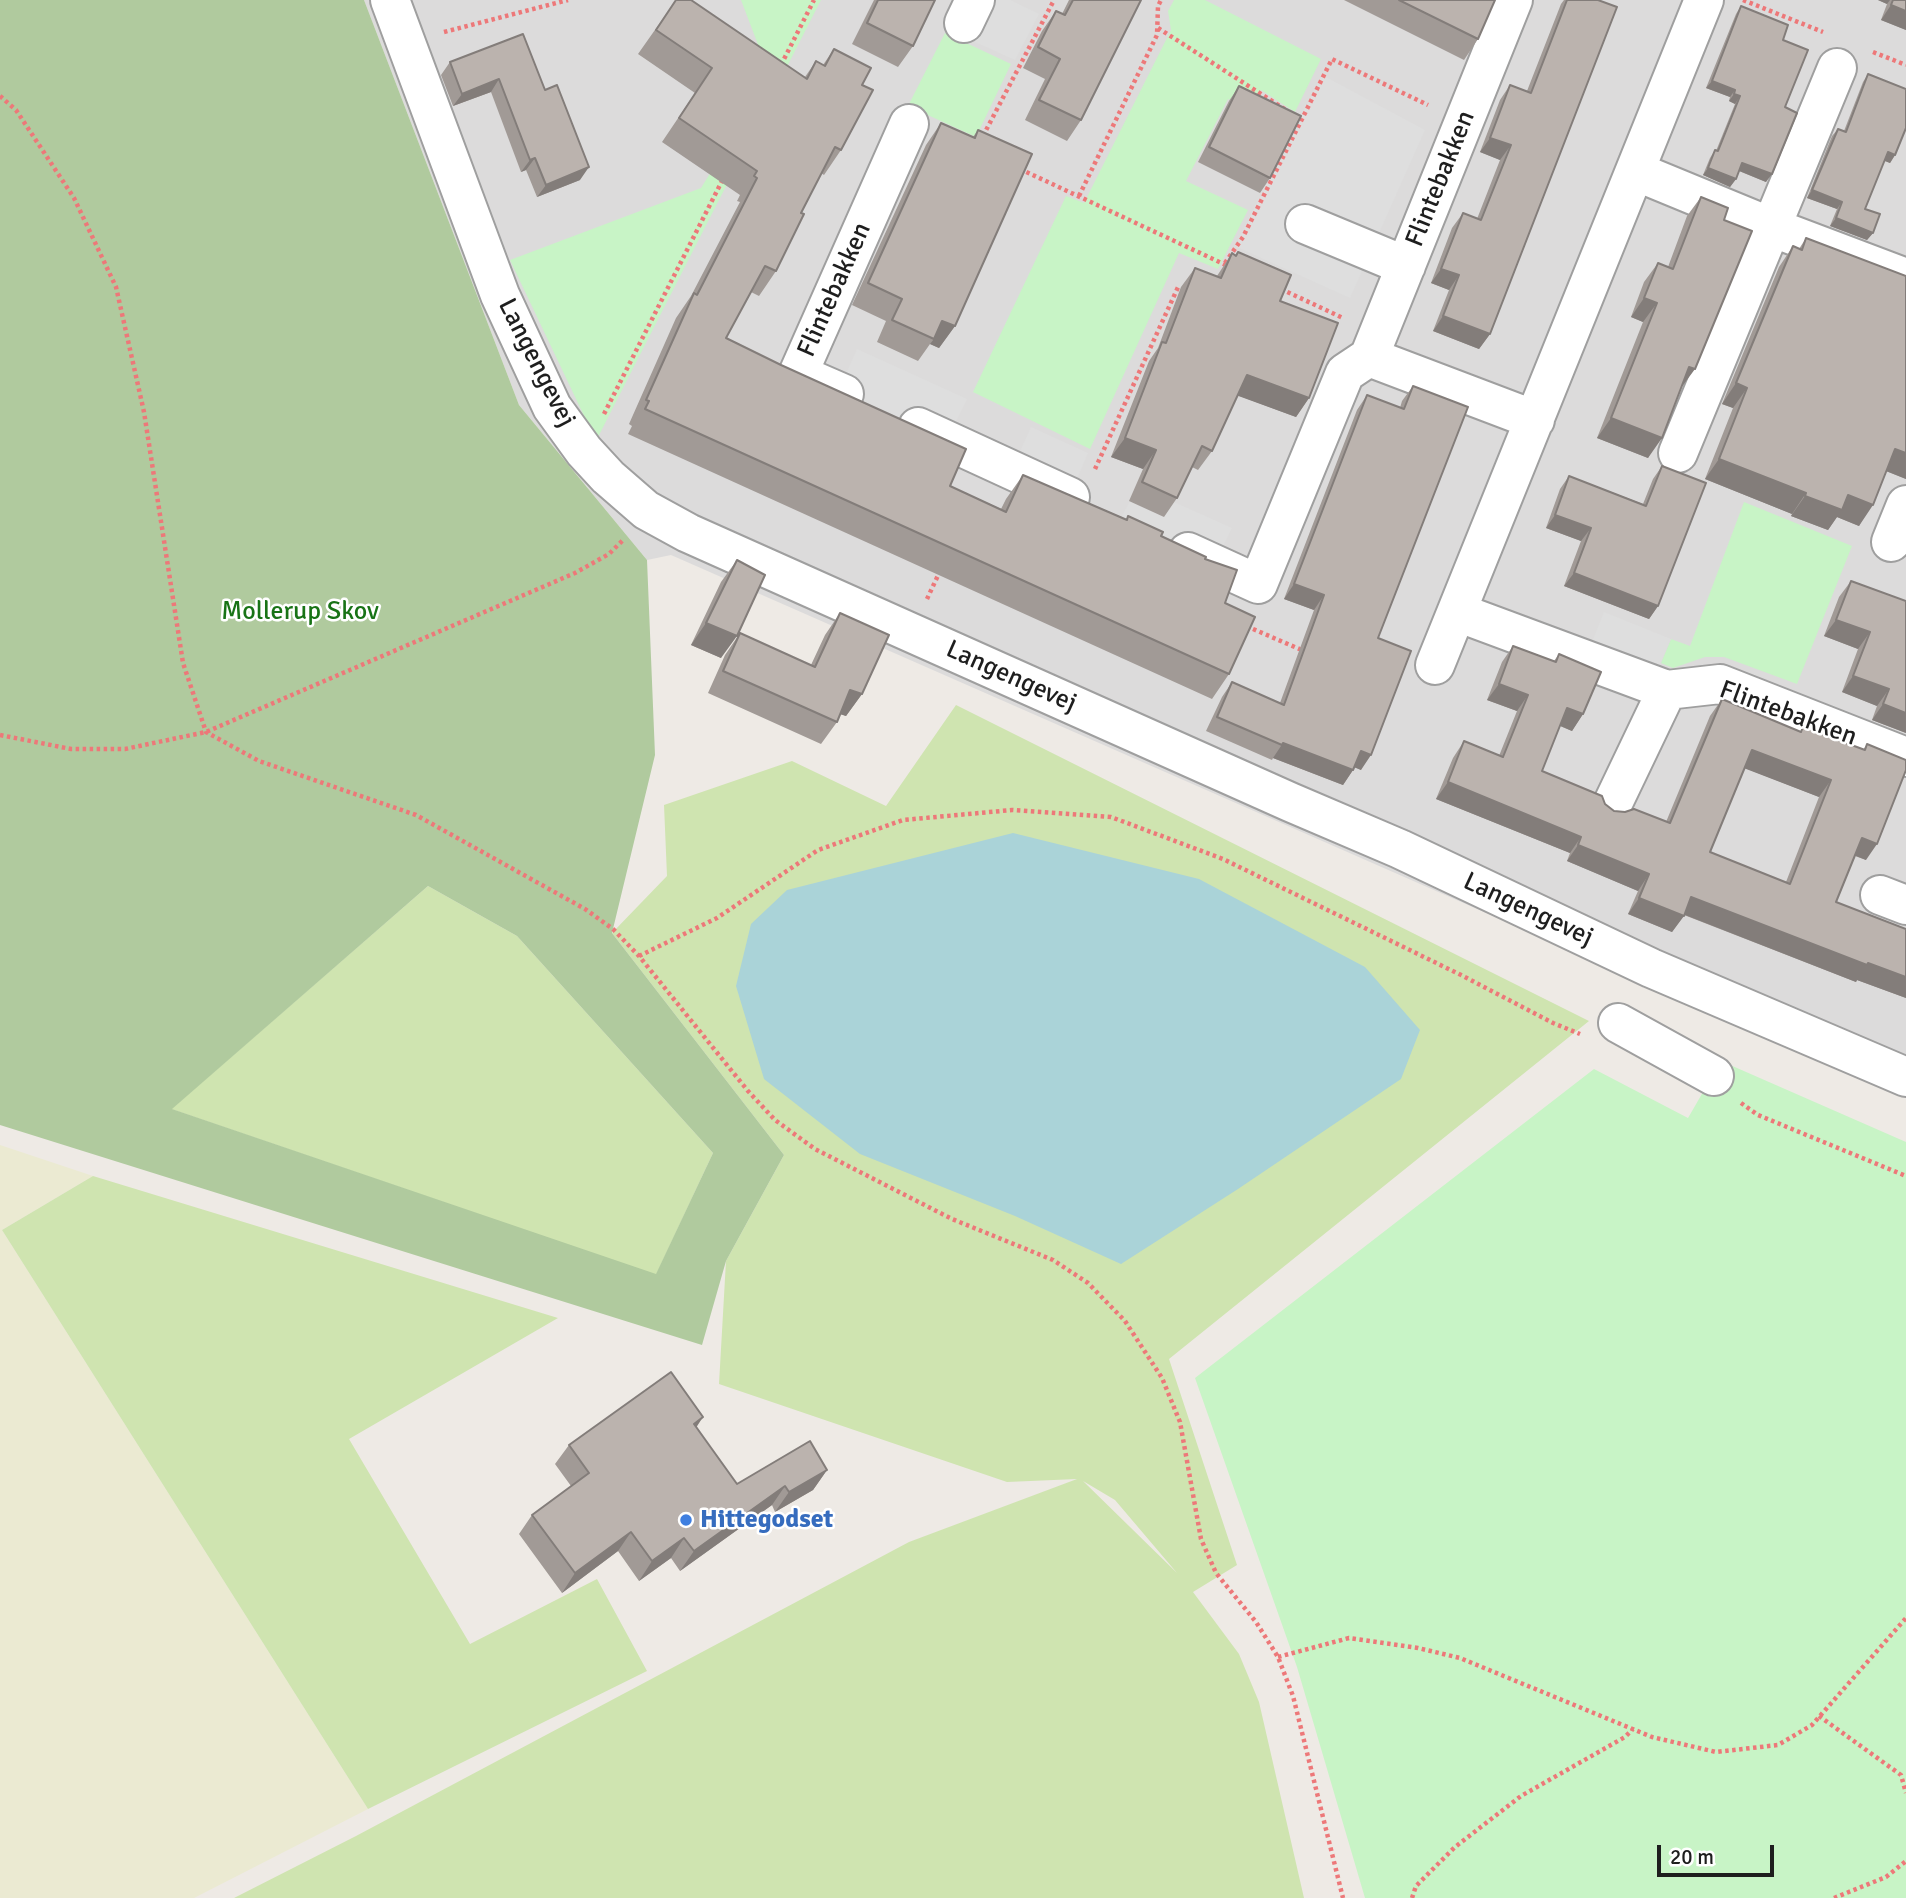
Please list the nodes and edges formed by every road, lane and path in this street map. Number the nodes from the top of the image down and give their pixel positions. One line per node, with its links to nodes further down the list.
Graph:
1 (390, 0): 9 (street, Langengevej)
2 (568, 0): 9 (path)
3 (814, 0): 11 (path)
4 (1054, 0): 16 (path)
5 (1161, 0): 8 (path)
6 (1513, 0): 14 (street, Flintebakken)
7 (1704, 0): 19 (street)
8 (1157, 27): 13 (path); 20 (path)
9 (406, 42): 31 (street, Langengevej)
10 (1837, 68): 22 (street)
11 (777, 73)
12 (0, 96): 45 (path)
13 (1302, 120): 14 (path); 23 (path)
14 (1464, 123): 24 (street, Flintebakken)
15 (909, 124): 34 (street, Flintebakken)
16 (982, 138)
17 (1010, 165): 20 (path)
18 (727, 171): 31 (path)
19 (1635, 171): 22 (street); 30 (street)
20 (1079, 196): 23 (path)
21 (1305, 224): 24 (street)
22 (1771, 227): 26 (street); 32 (street)
23 (1224, 264): 25 (path)
24 (1406, 266): 29 (street, Flintebakken)
25 (1236, 269)
26 (1906, 278)
27 (1179, 285): 34 (path)
28 (1272, 285): 29 (path)
29 (1374, 346): 30 (street); 36 (street, Flintebakken)
30 (1535, 420): 39 (street)
31 (584, 452): 35 (street, Langengevej)
32 (1678, 453)
33 (1906, 505): 37 (street)
34 (1092, 508)
35 (646, 510): 41 (street, Langengevej); 45 (path)
36 (1153, 536)
37 (1891, 542)
38 (946, 559): 41 (path)
39 (1457, 612): 43 (street); 44 (street, Flintebakken)
40 (1254, 629): 42 (path)
41 (912, 632): 52 (street, Langengevej)
42 (1310, 653)
43 (1435, 665)
44 (1667, 690): 47 (street, Flintebakken); 48 (street)
45 (206, 732): 46 (path); 49 (path)
46 (0, 735)
47 (1906, 757)
48 (1611, 807)
49 (639, 956): 50 (path); 55 (path)
50 (1601, 1029): 51 (street)
51 (1714, 1076): 53 (path)
52 (1906, 1077)
53 (1906, 1177)
54 (1906, 1618): 56 (path)
55 (1278, 1657): 57 (path); 61 (path)
56 (1819, 1716): 57 (path); 58 (path)
57 (1633, 1729): 62 (path)
58 (1904, 1775): 59 (path)
59 (1906, 1793)
60 (1906, 1861): 63 (path)
61 (1343, 1898)
62 (1412, 1898)
63 (1835, 1898)

